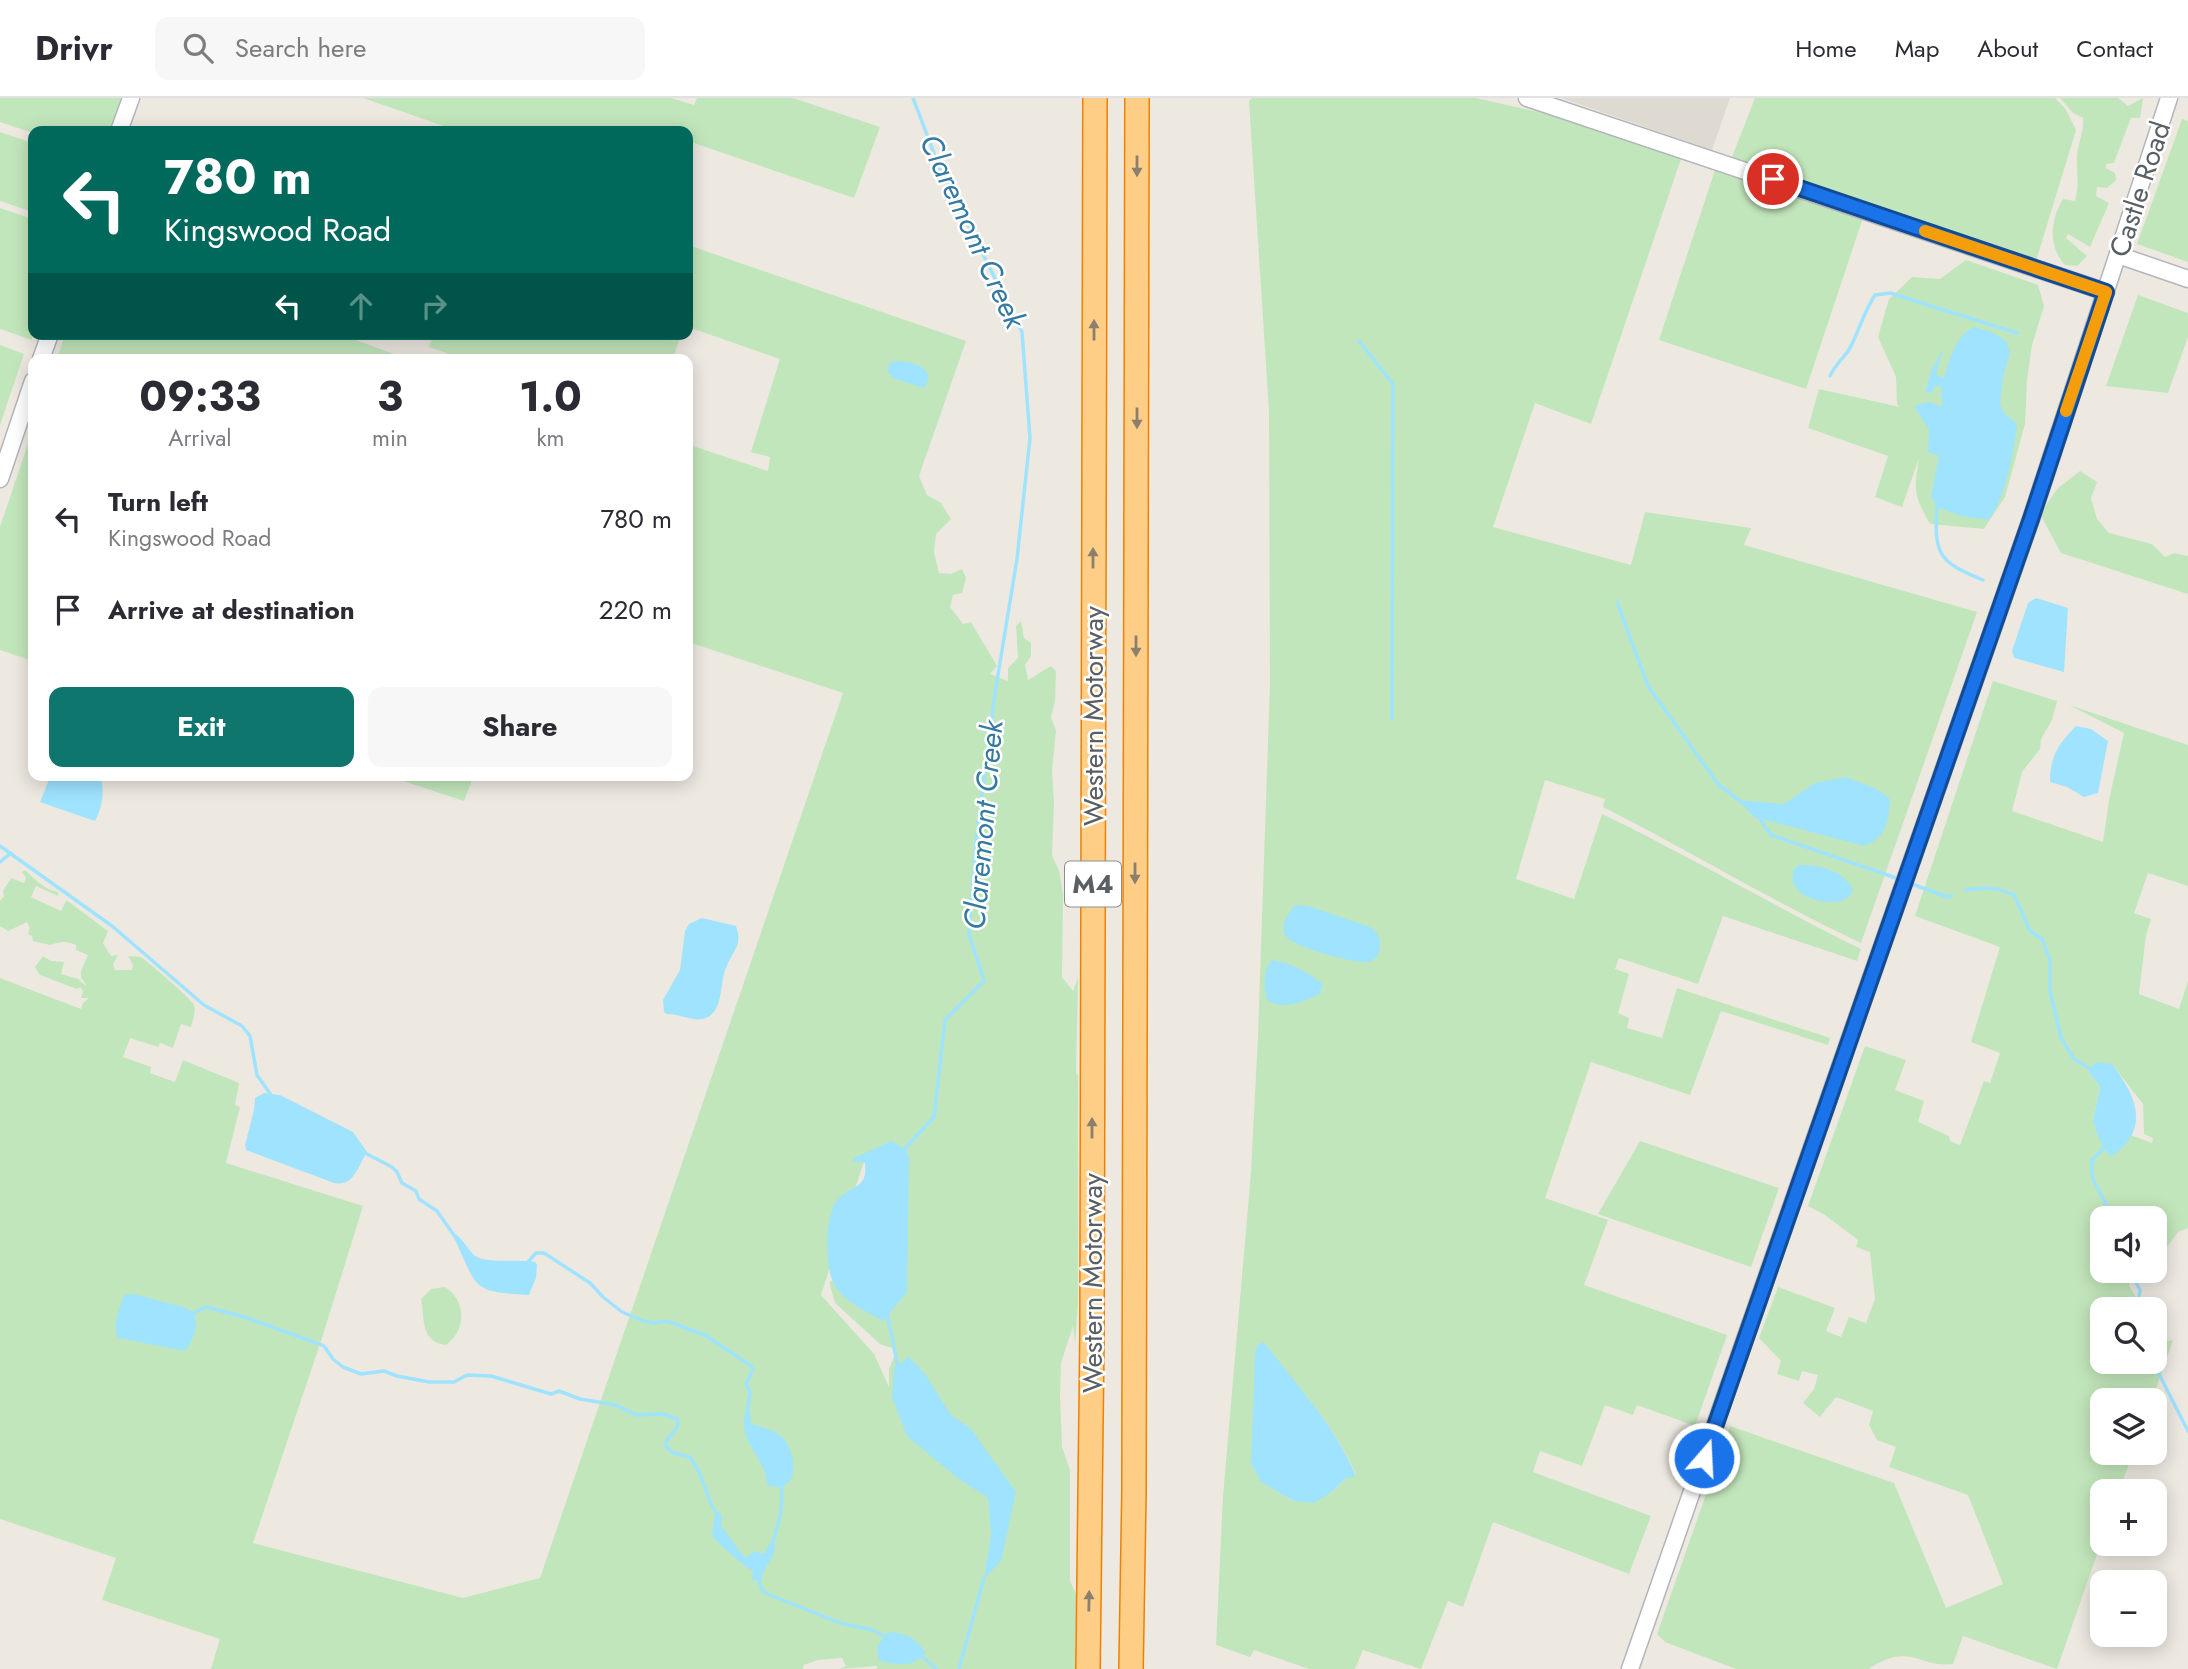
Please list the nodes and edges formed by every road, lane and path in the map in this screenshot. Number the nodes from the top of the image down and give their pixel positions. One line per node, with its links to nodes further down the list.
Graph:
1 (131, 98): 6 (street)
2 (1095, 98): 12 (highway, Western Motorway / M4, one-way to 2)
3 (1137, 98): 13 (highway, Western Motorway / M4, one-way to 13)
4 (1527, 98): 9 (street)
5 (2169, 98): 7 (street, Castle Road)
6 (121, 126)
7 (2118, 255): 8 (street); 9 (street, Castle Road)
8 (2188, 279)
9 (2106, 292): 14 (street, Castle Road)
10 (28, 397): 11 (street)
11 (0, 479)
12 (1088, 1669)
13 (1131, 1669)
14 (1630, 1669)

